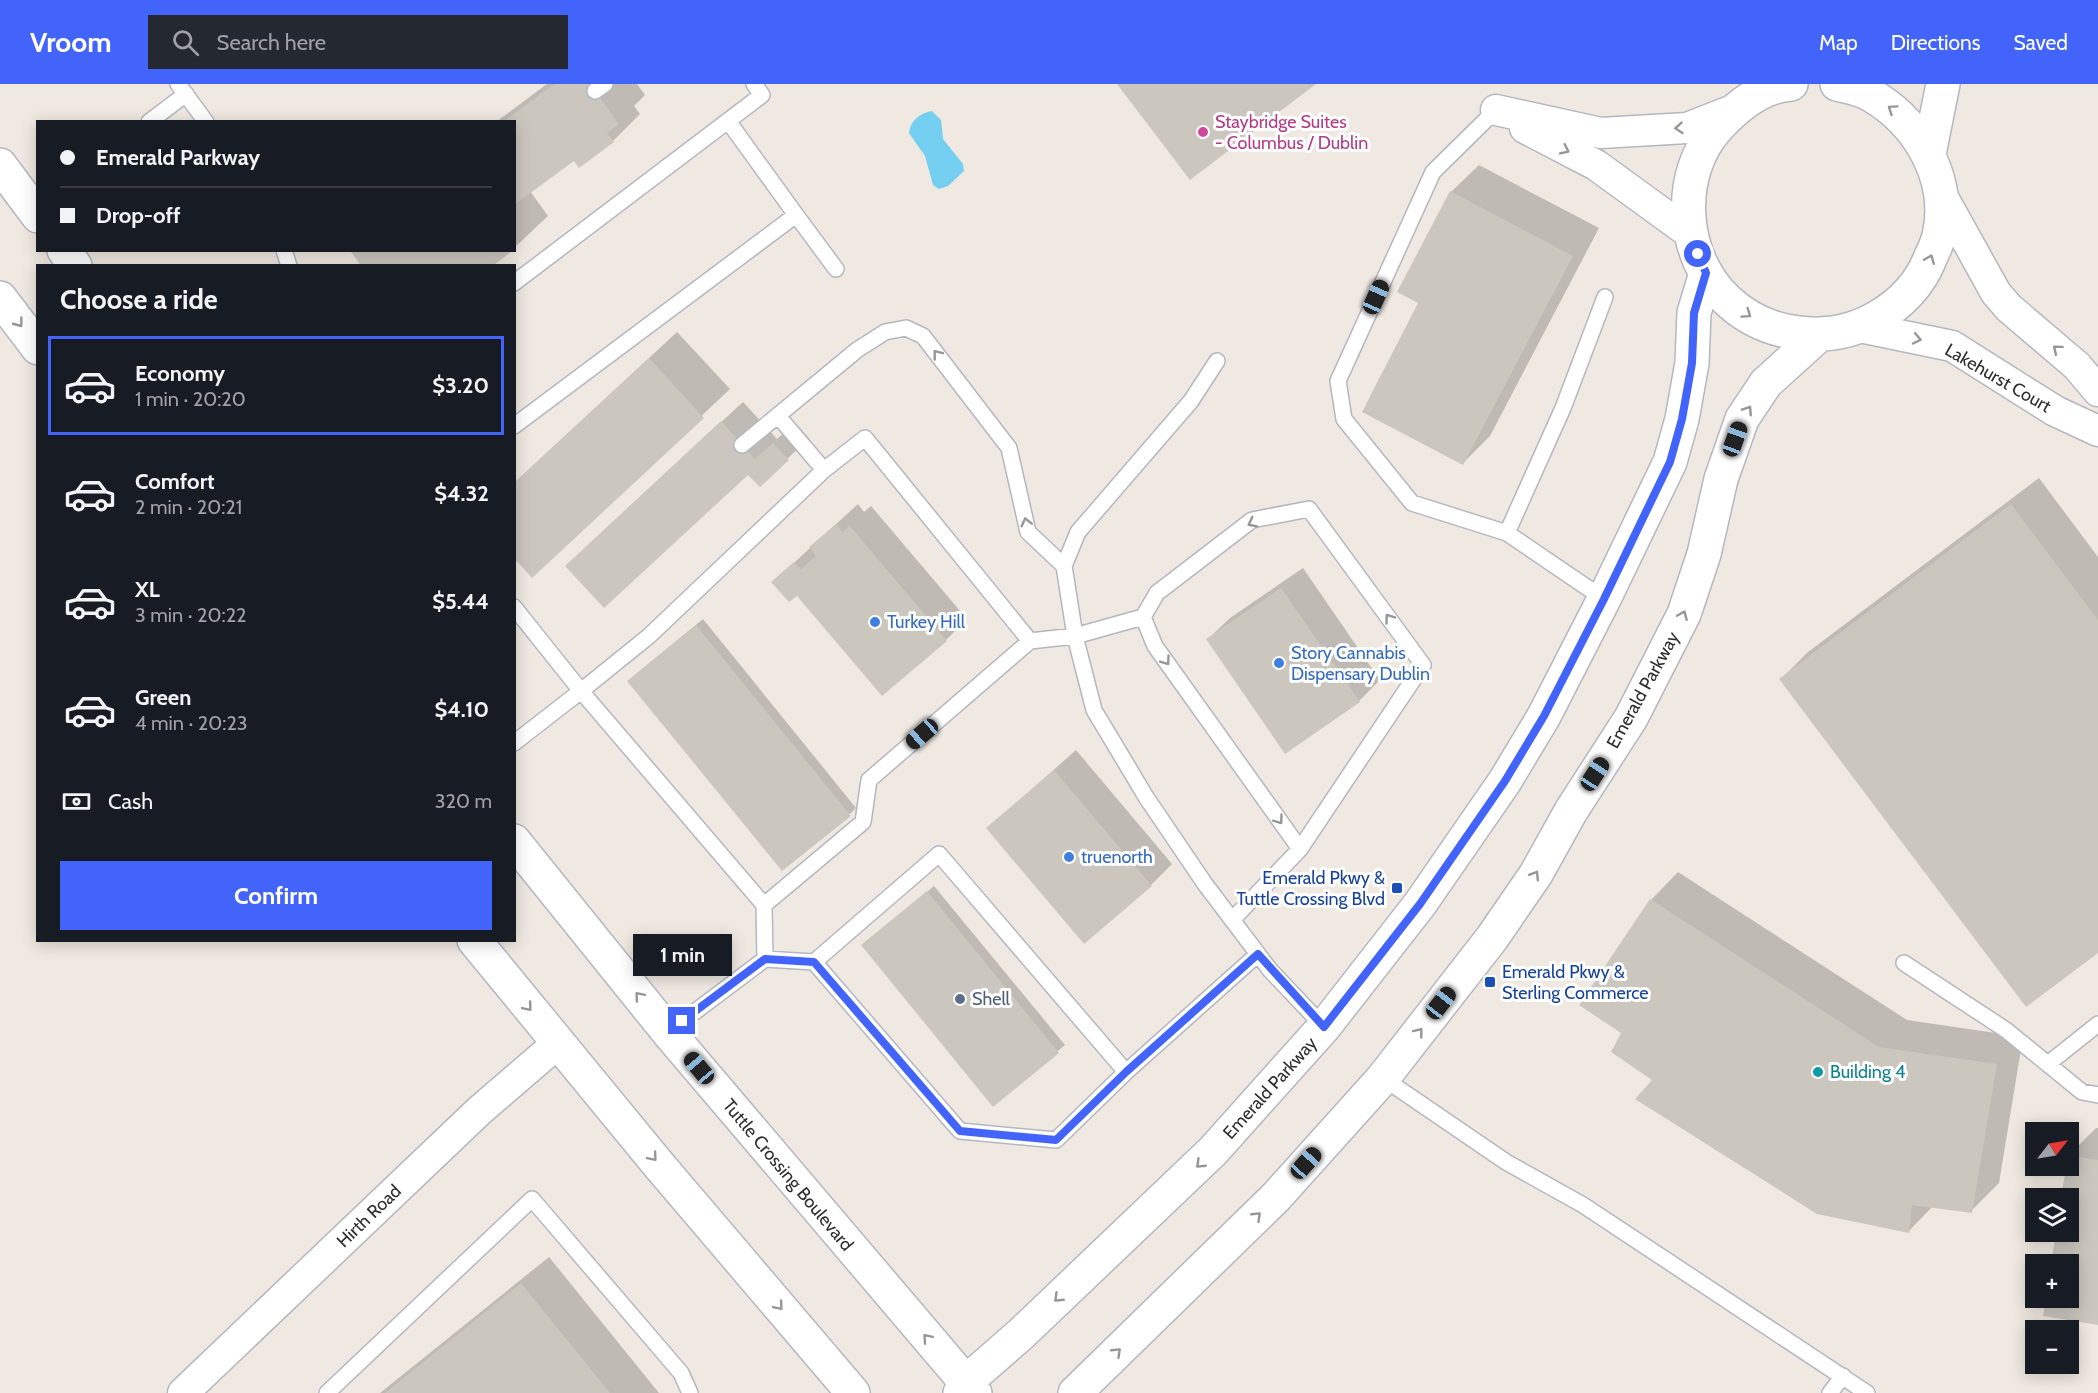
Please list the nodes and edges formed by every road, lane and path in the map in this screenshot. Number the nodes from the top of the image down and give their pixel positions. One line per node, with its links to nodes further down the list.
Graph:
1 (754, 84): 11 (lane)
2 (1786, 84): 3 (main road); 8 (main road)
3 (1791, 84)
4 (1837, 84): 12 (main road, one-way to 4)
5 (1943, 84): 12 (main road)
6 (182, 89): 9 (lane); 10 (lane)
7 (1496, 110): 8 (street, one-way to 7); 17 (street, one-way to 17); 33 (lane)
8 (1733, 110): 17 (main road)
9 (150, 120)
10 (205, 120)
11 (728, 121): 16 (lane); 20 (lane)
12 (1929, 154): 14 (main road)
13 (0, 165): 15 (main road)
14 (1941, 194): 23 (main road, one-way to 14); 27 (street, one-way to 14)
15 (36, 209)
16 (796, 215): 18 (lane); 29 (lane)
17 (1690, 234): 19 (main road)
18 (836, 269)
19 (1706, 273): 24 (main road, one-way to 24); 35 (main road, Emerald Parkway)
20 (516, 281)
21 (1605, 297): 33 (lane)
22 (0, 298): 25 (main road, one-way to 25)
23 (1860, 327): 24 (main road); 30 (street, Lakehurst Court, one-way to 30)
24 (1819, 335): 57 (main road, Emerald Parkway, one-way to 24)
25 (36, 345)
26 (1217, 361): 34 (lane)
27 (2098, 391)
28 (778, 416): 31 (lane); 32 (lane); 34 (lane, one-way to 28)
29 (516, 425)
30 (2098, 431)
31 (742, 446)
32 (824, 470): 39 (lane); 40 (lane)
33 (1507, 533): 35 (lane)
34 (1064, 566): 38 (lane)
35 (1604, 599): 52 (main road, Emerald Parkway)
36 (516, 610): 40 (lane)
37 (1143, 617): 38 (lane); 43 (lane, one-way to 43); 43 (lane, one-way to 37)
38 (1075, 636): 39 (lane); 45 (lane)
39 (1030, 641): 44 (lane)
40 (581, 691): 41 (lane); 44 (lane)
41 (516, 741)
42 (516, 843): 53 (main road, Tuttle Crossing Boulevard, one-way to 42)
43 (1300, 849): 45 (lane)
44 (764, 905): 48 (lane)
45 (1232, 920): 47 (lane)
46 (476, 942): 54 (main road, one-way to 54)
47 (1258, 954): 52 (lane); 56 (lane)
48 (765, 959): 49 (lane); 53 (lane)
49 (814, 962): 56 (lane); 56 (lane)
50 (1904, 963): 55 (lane)
51 (2098, 1024): 55 (lane)
52 (1324, 1027): 60 (main road, Emerald Parkway, one-way to 60)
53 (668, 1032): 60 (main road, Tuttle Crossing Boulevard, one-way to 53)
54 (558, 1044): 61 (street, Hirth Road); 64 (main road, one-way to 64)
55 (2049, 1063): 58 (lane)
56 (1126, 1072)
57 (1383, 1078): 59 (lane); 65 (main road, Emerald Parkway, one-way to 57)
58 (2098, 1095)
59 (1843, 1376): 66 (lane); 67 (lane)
60 (967, 1389)
61 (183, 1393)
62 (327, 1393): 63 (lane)
63 (690, 1393)
64 (853, 1393)
65 (1075, 1393)
66 (1830, 1393)
67 (1867, 1393)

